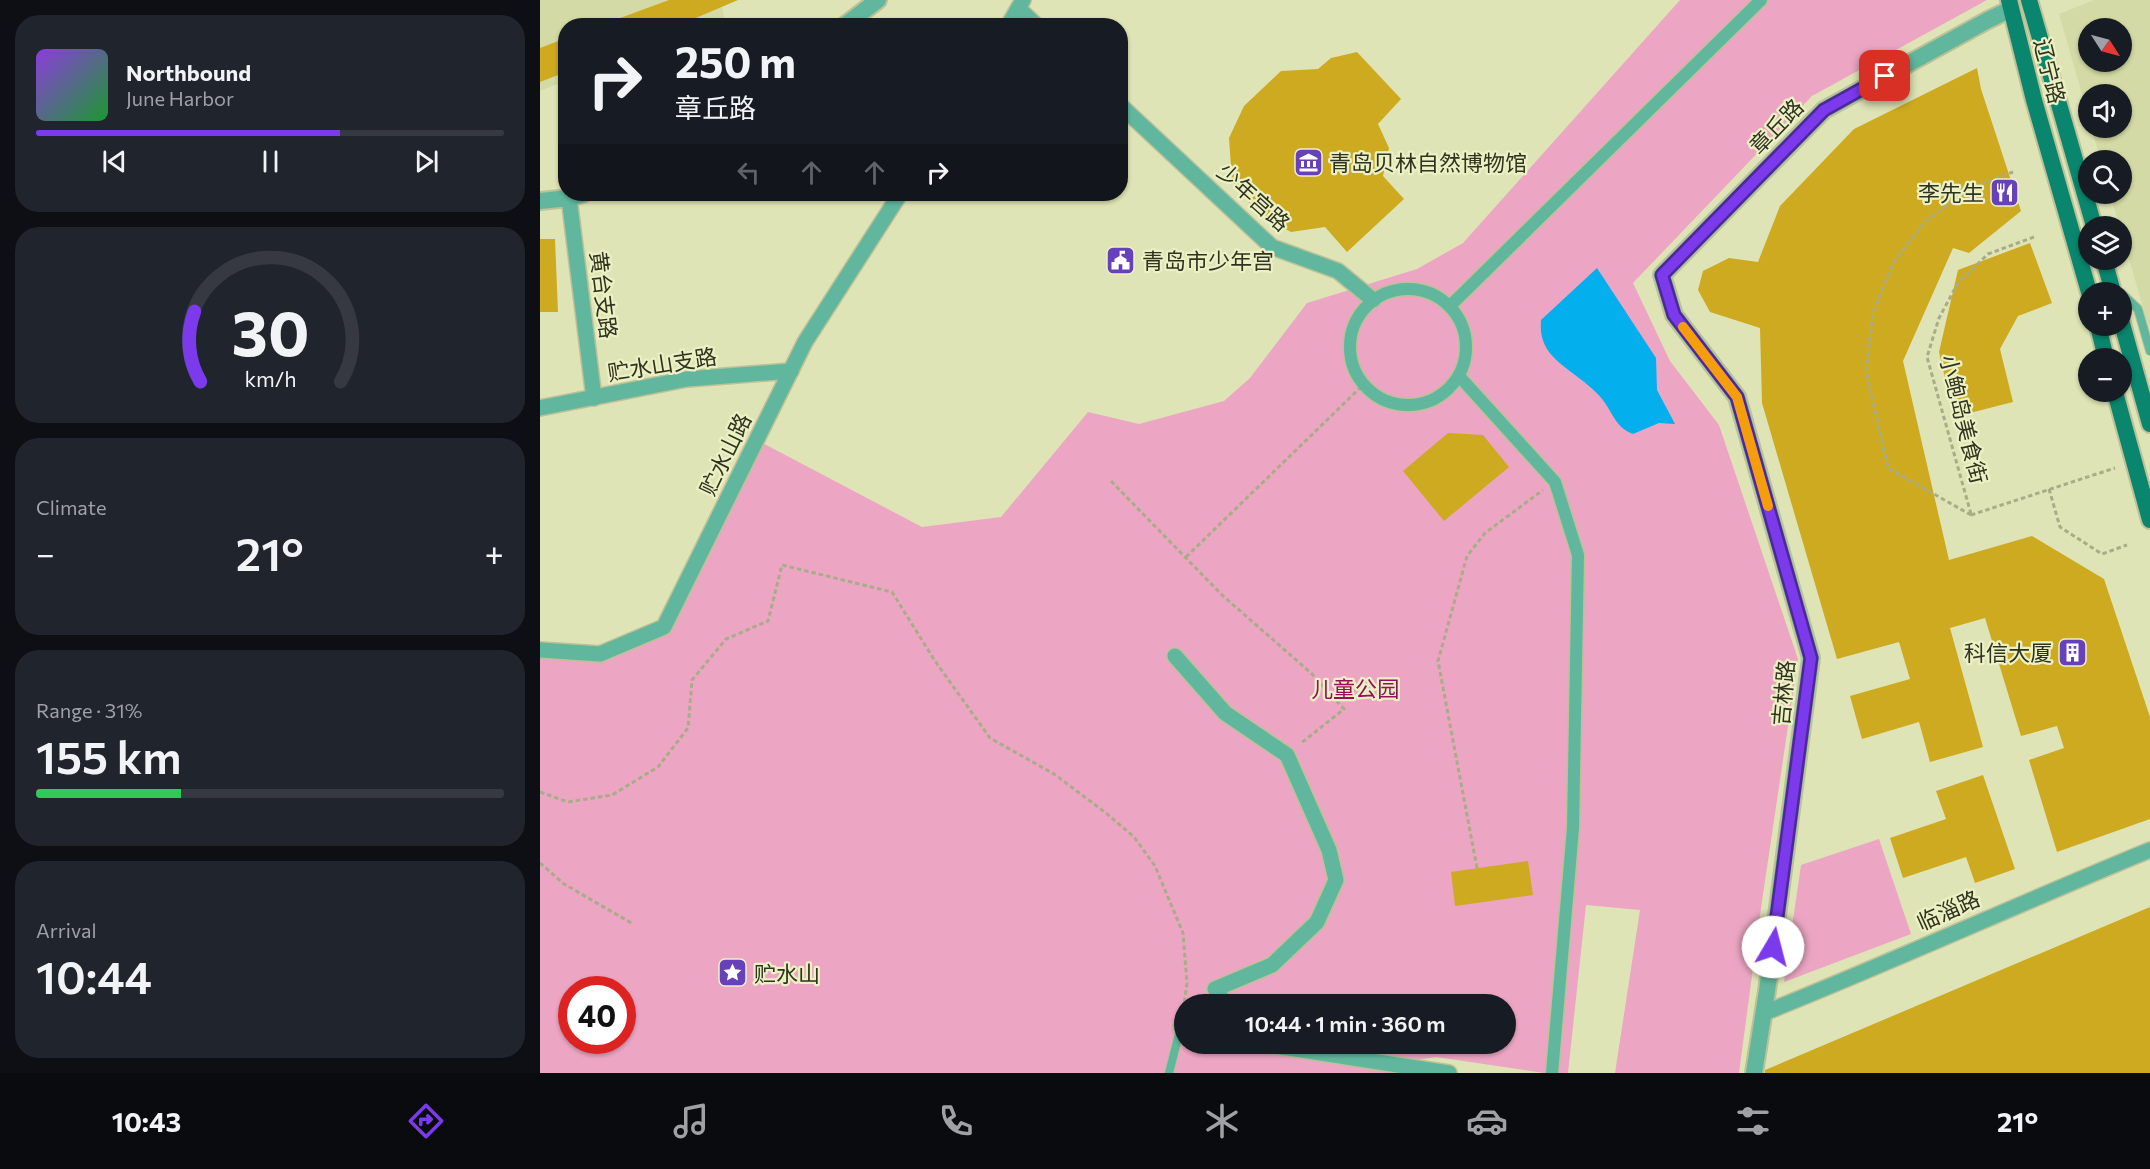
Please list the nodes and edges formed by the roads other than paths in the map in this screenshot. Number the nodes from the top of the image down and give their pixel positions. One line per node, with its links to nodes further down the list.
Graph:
1 (878, 0): 6 (street)
2 (1761, 0): 19 (street)
3 (2030, 0): 14 (main road, 辽宁路)
4 (1021, 4): 7 (street); 8 (street)
5 (2010, 4): 15 (street, 章丘路); 16 (main road, 辽宁路)
6 (854, 18)
7 (1013, 18)
8 (1031, 18)
9 (1128, 113): 17 (street, 少年宫路)
10 (558, 198): 11 (street)
11 (540, 201)
12 (576, 201): 24 (street, 黄台支路)
13 (896, 201): 22 (street, 贮水山路)
14 (2091, 216)
15 (1662, 275): 33 (street, 吉林路)
16 (2086, 282)
17 (1373, 300): 19 (street); 23 (street)
18 (2132, 304): 21 (lane)
19 (1450, 306): 23 (street)
20 (2125, 336): 27 (main road)
21 (2150, 351)
22 (791, 371): 24 (street, 贮水山支路); 29 (street, 贮水山路)
23 (1459, 376): 38 (street)
24 (594, 398): 26 (street, 贮水山支路)
25 (2118, 402): 28 (main road)
26 (540, 408)
27 (2150, 424)
28 (2150, 520)
29 (540, 650)
30 (1175, 656): 32 (street)
31 (2150, 850): 33 (street, 临淄路)
32 (1219, 994)
33 (1764, 1012): 39 (street, 吉林路)
34 (1174, 1054): 36 (lane)
35 (1326, 1054): 37 (street)
36 (1168, 1073)
37 (1449, 1073)
38 (1552, 1073)
39 (1754, 1073)

